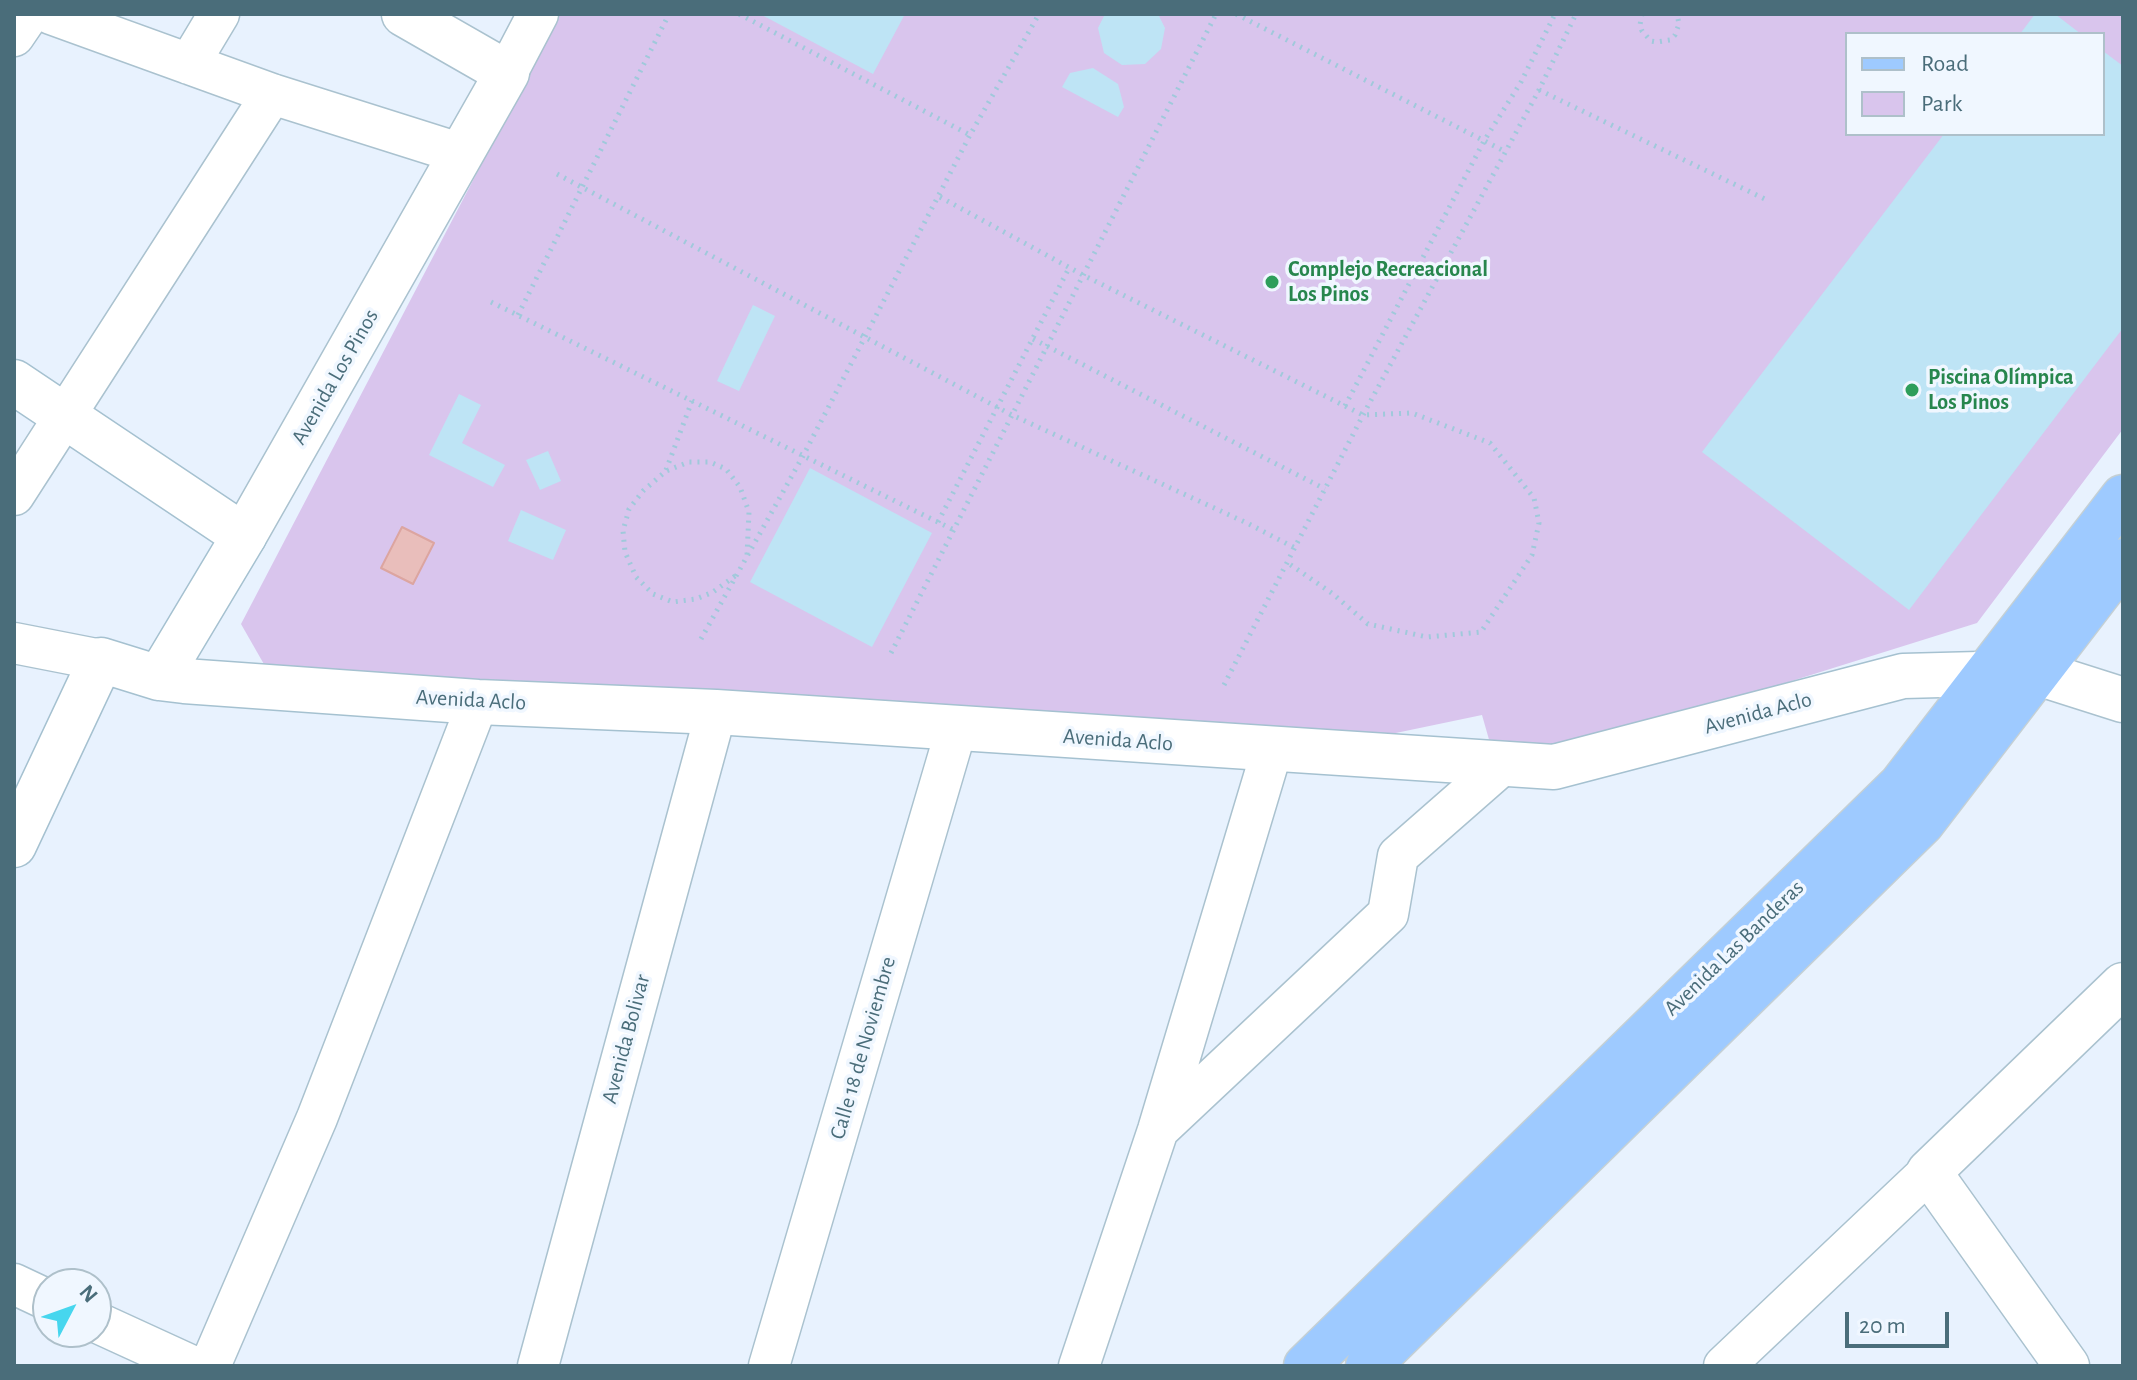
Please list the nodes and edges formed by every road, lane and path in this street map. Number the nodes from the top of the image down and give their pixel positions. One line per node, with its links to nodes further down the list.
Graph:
1 (29, 14): 15 (street)
2 (51, 14): 16 (street)
3 (219, 14): 16 (street)
4 (404, 14): 17 (main road)
5 (538, 14): 17 (street)
6 (669, 14): 25 (path)
7 (739, 14): 20 (path)
8 (1039, 14): 20 (path)
9 (1216, 14): 29 (path)
10 (1236, 14): 21 (path)
11 (1555, 14): 21 (path)
12 (1576, 14): 18 (path)
13 (1642, 14): 14 (path)
14 (1677, 14)
15 (14, 36)
16 (189, 64): 19 (street)
17 (507, 73): 23 (main road, Avenida Los Pinos)
18 (1539, 90): 22 (path); 27 (path)
19 (272, 94): 23 (street); 41 (street)
20 (970, 135): 26 (path)
21 (1484, 141): 22 (path); 37 (path)
22 (1506, 152): 40 (path)
23 (462, 154): 49 (main road, Avenida Los Pinos)
24 (557, 174): 25 (path)
25 (582, 186): 31 (path); 32 (path)
26 (940, 197): 28 (path); 32 (path)
27 (1767, 200)
28 (1069, 268): 29 (path); 33 (path)
29 (1083, 275): 34 (path); 37 (path)
30 (491, 302): 31 (path)
31 (518, 315): 36 (path)
32 (864, 337): 38 (path); 42 (path)
33 (1033, 339): 34 (path); 38 (path)
34 (1047, 346): 39 (path); 44 (path)
35 (14, 382): 41 (main road)
36 (692, 401): 42 (path); 43 (path)
37 (1345, 406): 40 (path)
38 (997, 407): 39 (path); 47 (path)
39 (1012, 415): 48 (path); 50 (path)
40 (1363, 415): 44 (path); 53 (path)
41 (66, 417): 45 (street); 49 (main road)
42 (803, 456): 47 (path); 51 (path)
43 (666, 471): 51 (path); 54 (path)
44 (1325, 489): 50 (path)
45 (14, 495)
46 (2123, 497): 59 (main road, Avenida Las Banderas)
47 (938, 522): 48 (path)
48 (954, 530): 57 (path)
49 (244, 536): 61 (main road, Avenida Los Pinos)
50 (1295, 548): 53 (path)
51 (747, 556): 54 (path)
52 (2123, 561): 60 (main road, Avenida Las Banderas)
53 (1288, 563): 62 (path)
54 (737, 575): 55 (path)
55 (701, 639)
56 (14, 643): 58 (street)
57 (891, 653)
58 (101, 660): 61 (main road, Avenida Aclo); 69 (main road)
59 (1988, 673): 60 (main road, Avenida Aclo); 68 (main road, Avenida Aclo); 79 (main road, Avenida Las Banderas)
60 (2038, 673): 63 (main road, Avenida Aclo); 80 (main road, Avenida Las Banderas)
61 (171, 679): 64 (main road, Avenida Aclo)
62 (1224, 685)
63 (2123, 700)
64 (478, 702): 65 (main road, Avenida Aclo); 75 (street)
65 (716, 712): 66 (main road, Avenida Aclo); 76 (street, Avenida Bolivar)
66 (956, 730): 67 (main road, Avenida Aclo); 77 (street, Calle 18 de Noviembre)
67 (1272, 750): 68 (main road, Avenida Aclo); 71 (street)
68 (1503, 764): 71 (street)
69 (14, 845)
70 (2122, 988): 72 (main road)
71 (1158, 1130): 78 (street)
72 (1929, 1172): 81 (street); 82 (main road)
73 (112, 1329): 74 (street)
74 (192, 1366)
75 (210, 1366)
76 (538, 1366)
77 (769, 1366)
78 (1079, 1366)
79 (1306, 1366)
80 (1368, 1366)
81 (1724, 1366)
82 (2067, 1366)

